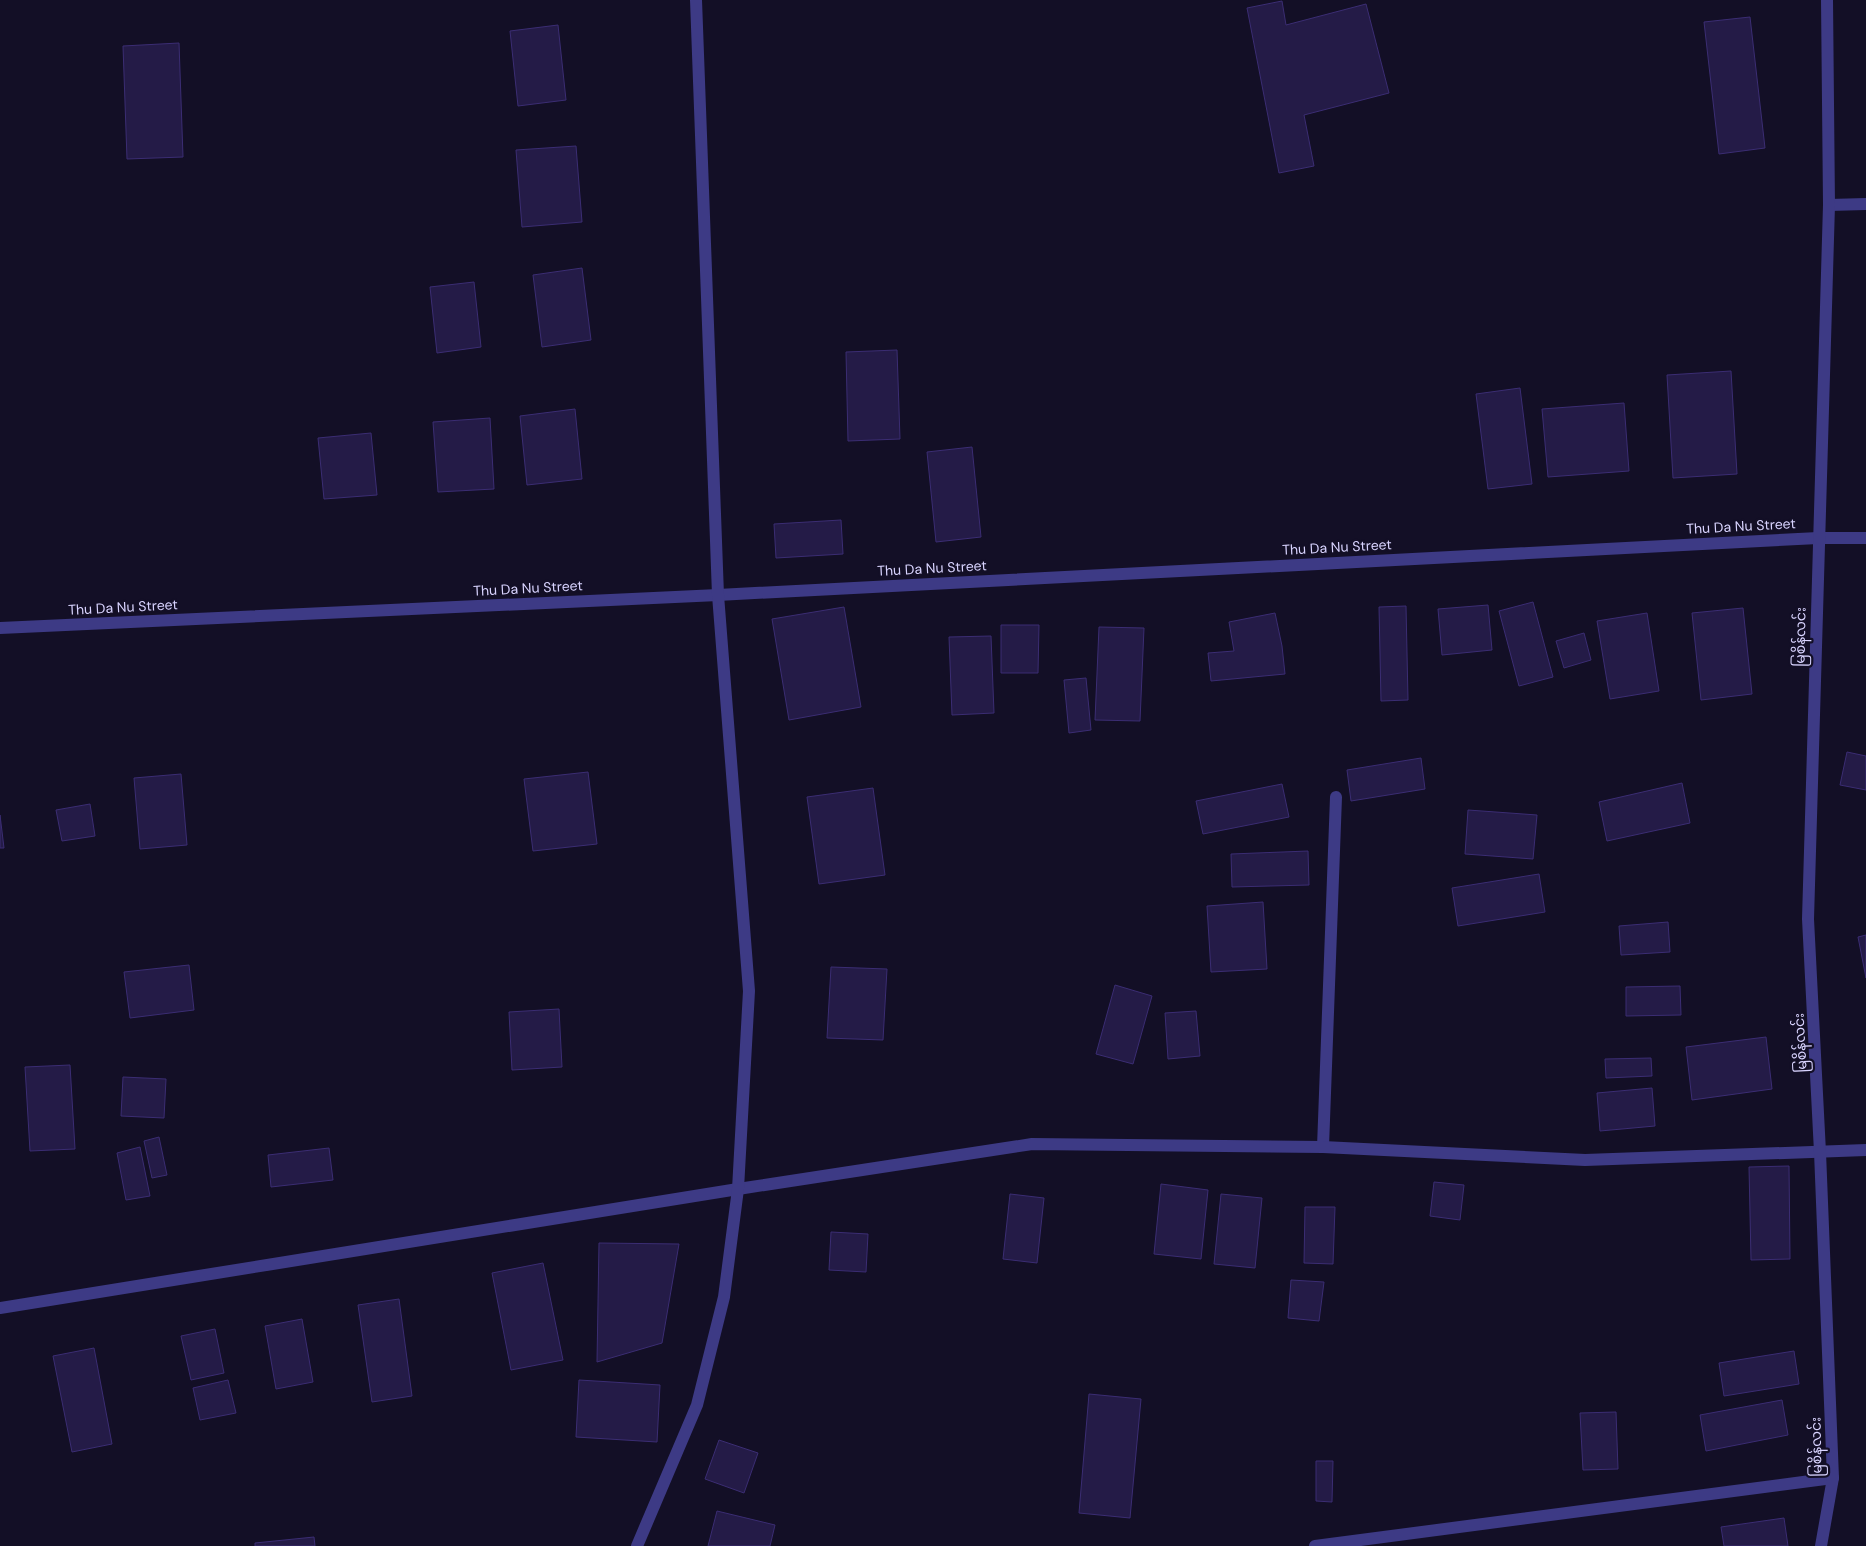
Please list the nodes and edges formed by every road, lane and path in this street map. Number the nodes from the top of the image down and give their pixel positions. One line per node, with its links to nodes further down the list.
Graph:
1 (696, 0): 7 (street)
2 (1827, 0): 4 (street, မြစိန်လင်း)
3 (1866, 204): 4 (street)
4 (1829, 205): 5 (street, မြစိန်လင်း)
5 (1818, 538): 6 (street, Thu Da Nu Street); 7 (street, Thu Da Nu Street); 12 (street, မြစိန်လင်း)
6 (1866, 538)
7 (718, 594): 8 (street, Thu Da Nu Street); 13 (street)
8 (0, 628)
9 (1336, 796): 10 (street)
10 (1323, 1147): 12 (street); 13 (street)
11 (1866, 1150): 12 (street)
12 (1820, 1152): 15 (street, မြစိန်လင်း)
13 (738, 1189): 14 (street); 17 (street)
14 (0, 1308)
15 (1833, 1478): 16 (street); 19 (street, မြစိန်လင်း)
16 (1334, 1545): 18 (street)
17 (637, 1546)
18 (1315, 1546)
19 (1821, 1546)

